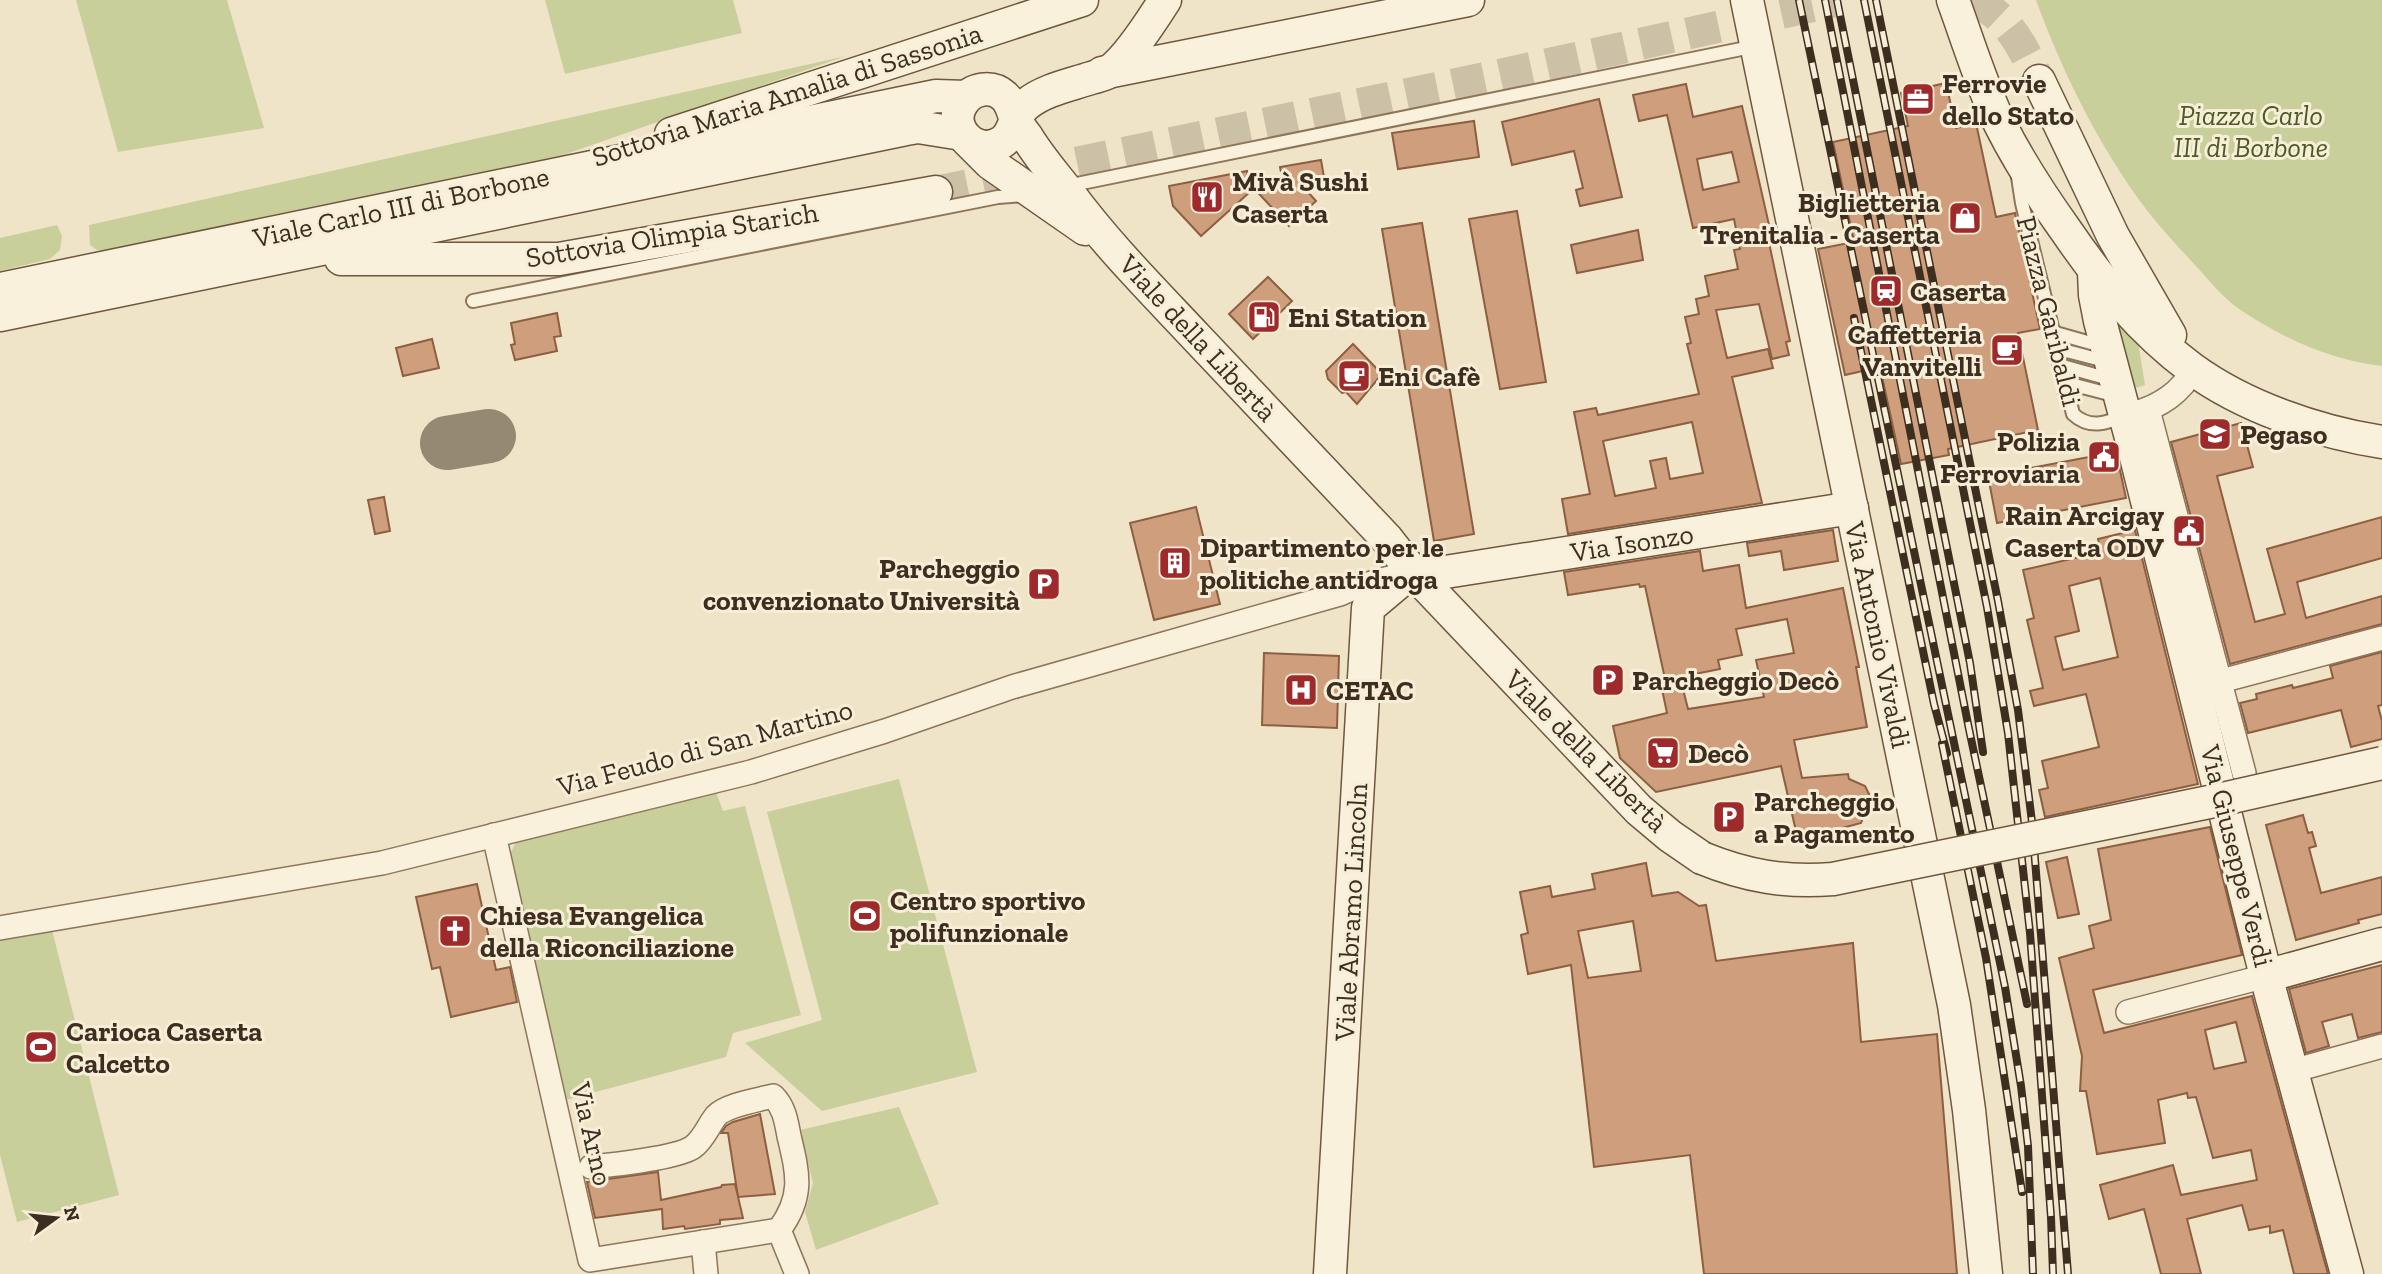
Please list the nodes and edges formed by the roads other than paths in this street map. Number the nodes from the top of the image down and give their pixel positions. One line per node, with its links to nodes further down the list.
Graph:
1 (1082, 0): 13 (street, Sottovia Maria Amalia di Sassonia)
2 (1165, 0): 7 (street)
3 (1468, 0): 7 (street, Viale Carlo III di Borbone)
4 (1747, 0): 6 (street, Via Antonio Vivaldi)
5 (1953, 0): 12 (street, Piazza Garibaldi)
6 (1757, 46): 14 (lane); 28 (street, Via Antonio Vivaldi)
7 (1110, 72): 9 (street, Viale Carlo III di Borbone); 10 (street, Viale Carlo III di Borbone)
8 (2039, 81): 24 (street)
9 (976, 93): 10 (street); 11 (street); 13 (street, Viale Carlo III di Borbone)
10 (1015, 118): 11 (street, Viale Carlo III di Borbone); 14 (street, Viale della Libertà)
11 (964, 136): 14 (street); 16 (street, Viale Carlo III di Borbone)
12 (2015, 153): 17 (street, Piazza Garibaldi); 21 (lane, Piazza Garibaldi)
13 (533, 179): 18 (street, Viale Carlo III di Borbone)
14 (1049, 190): 19 (lane); 29 (street, Viale della Libertà)
15 (936, 192): 16 (street, Sottovia Olimpia Starich)
16 (280, 258): 20 (street, Viale Carlo III di Borbone)
17 (2094, 271): 24 (street, Piazza Garibaldi); 26 (street, Piazza Garibaldi)
18 (0, 289)
19 (473, 301)
20 (0, 315)
21 (2052, 332): 22 (lane, Piazza Garibaldi); 26 (lane)
22 (2055, 348): 23 (lane, Piazza Garibaldi); 26 (lane)
23 (2059, 365): 25 (lane, Piazza Garibaldi); 26 (lane)
24 (2193, 369): 26 (street, Piazza Garibaldi); 27 (street)
25 (2063, 382): 26 (lane); 26 (lane, Piazza Garibaldi)
26 (2122, 393): 31 (street, Via Giuseppe Verdi)
27 (2382, 442)
28 (1852, 508): 29 (street, Via Isonzo); 47 (street, Via Antonio Vivaldi)
29 (1412, 571): 32 (street, Viale della Libertà, bridge); 34 (street, Via Feudo di San Martino); 46 (street, Viale Abramo Lincoln)
30 (2382, 638): 31 (street)
31 (2208, 684): 33 (street, Via Giuseppe Verdi); 37 (street, Via Giuseppe Verdi)
32 (2382, 764)
33 (2244, 773)
34 (494, 835): 35 (street, Via Feudo di San Martino); 43 (street, Via Arno)
35 (0, 928)
36 (2382, 944): 37 (street)
37 (2266, 976): 38 (street); 40 (street, Via Giuseppe Verdi)
38 (2129, 1012)
39 (2382, 1046): 40 (street)
40 (2292, 1071): 48 (street, Via Giuseppe Verdi)
41 (590, 1167): 42 (street, Via Arno)
42 (779, 1230): 43 (street, Via Arno); 45 (street)
43 (703, 1242): 44 (street)
44 (706, 1274)
45 (797, 1274)
46 (1330, 1274)
47 (1986, 1274)
48 (2347, 1274)

